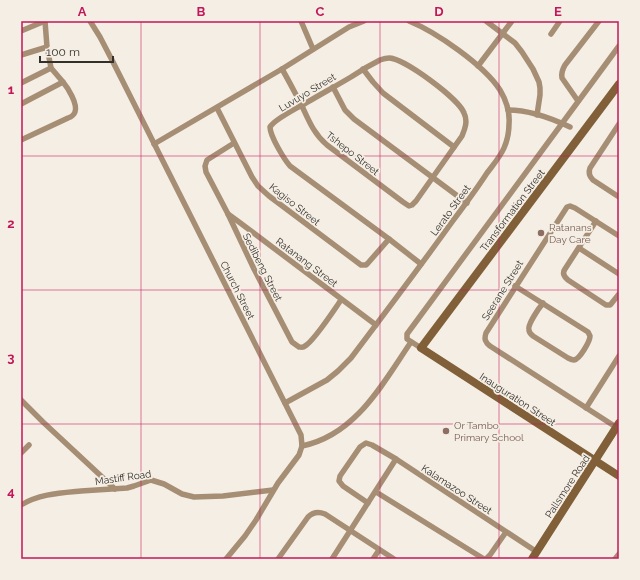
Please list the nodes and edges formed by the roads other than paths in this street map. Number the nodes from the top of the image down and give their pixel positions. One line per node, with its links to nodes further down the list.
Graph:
1 (45, 21): 12 (street); 16 (street)
2 (90, 21): 38 (street, Church Street)
3 (301, 21): 17 (street)
4 (345, 21): 11 (street)
5 (364, 21): 11 (street)
6 (409, 21): 19 (street, Lerato Street)
7 (486, 21): 13 (street)
8 (512, 21): 13 (street)
9 (560, 21): 14 (street)
10 (598, 21): 27 (street)
11 (349, 27): 17 (street)
12 (21, 31)
13 (503, 33): 19 (street); 32 (street)
14 (551, 34)
15 (619, 46): 27 (street)
16 (48, 47): 18 (street); 20 (street)
17 (313, 49): 21 (street)
18 (21, 55)
19 (478, 66): 31 (street, Lerato Street)
20 (51, 68): 23 (street); 24 (street)
21 (282, 69): 29 (street, Tshepo Street); 30 (street)
22 (363, 69): 26 (street, Luvuyo Street); 39 (street); 39 (street, Luvuyo Street)
23 (63, 82): 28 (street); 36 (street)
24 (21, 83)
25 (619, 84): 56 (street, Transformation Street)
26 (333, 87): 29 (street, Luvuyo Street); 40 (street)
27 (578, 101): 33 (street)
28 (21, 104)
29 (302, 106): 40 (street, Tshepo Street); 46 (street, Luvuyo Street)
30 (217, 108): 37 (street, Kagiso Street); 38 (street)
31 (508, 110): 32 (street); 42 (street, Lerato Street)
32 (537, 114): 33 (street)
33 (562, 123): 35 (street); 55 (street)
34 (619, 124): 41 (street)
35 (570, 127)
36 (21, 140)
37 (234, 143): 43 (street, Sedibeng Street); 46 (street, Kagiso Street)
38 (154, 144): 59 (street, Church Street)
39 (454, 147): 40 (street, Luvuyo Street)
40 (432, 177): 42 (street)
41 (619, 197)
42 (466, 203): 48 (street, Lerato Street)
43 (228, 214): 52 (street, Ratanang Street); 52 (street, Sedibeng Street)
44 (596, 221): 45 (street, Seerane Street); 47 (street); 50 (street, Seerane Street)
45 (619, 236)
46 (388, 238): 48 (street, Luvuyo Street)
47 (579, 248): 49 (street); 51 (street)
48 (421, 264): 54 (street, Lerato Street)
49 (619, 274)
50 (515, 286): 53 (street); 60 (street, Seerane Street)
51 (619, 294)
52 (341, 300): 54 (street, Ratanang Street)
53 (542, 303): 53 (street)
54 (376, 325): 59 (street, Lerato Street)
55 (409, 340): 56 (street, Inauguration Street); 63 (street)
56 (421, 348): 66 (street, Inauguration Street)
57 (619, 356): 60 (street)
58 (21, 400): 68 (street)
59 (285, 403): 63 (street, Church Street)
60 (586, 408): 61 (street, Seerane Street)
61 (618, 427): 66 (street, Pallsmore Road)
62 (29, 445): 64 (street)
63 (302, 446): 69 (street)
64 (21, 452)
65 (396, 459): 70 (street); 71 (street, Kalamazoo Street); 74 (street, Kalamazoo Street)
66 (595, 460): 67 (street, Inauguration Street); 77 (street, Pallsmore Road)
67 (619, 476)
68 (115, 489): 69 (street, Mastiff Road); 72 (street, Mastiff Road)
69 (273, 490): 78 (street)
70 (376, 492): 71 (street); 83 (street)
71 (368, 503): 73 (street)
72 (21, 505)
73 (350, 531): 75 (street); 79 (street); 80 (street)
74 (506, 532): 77 (street, Kalamazoo Street); 83 (street)
75 (379, 550): 81 (street); 82 (street)
76 (619, 554): 84 (street)
77 (534, 555)
78 (226, 559)
79 (278, 559)
80 (332, 559)
81 (373, 559)
82 (394, 559)
83 (485, 559)
84 (615, 559)

